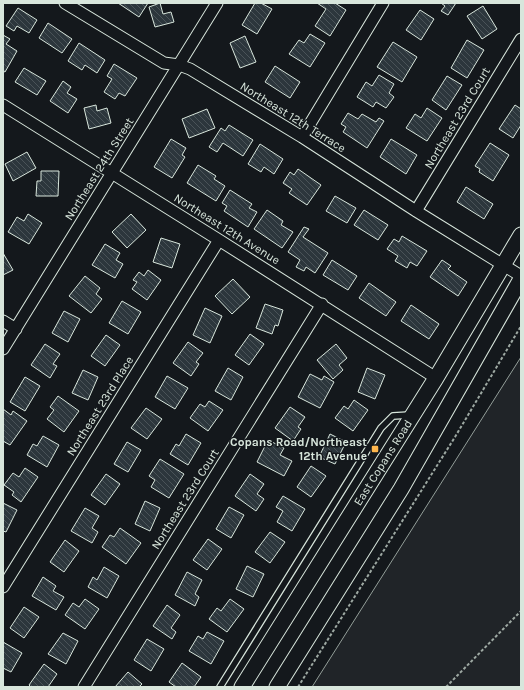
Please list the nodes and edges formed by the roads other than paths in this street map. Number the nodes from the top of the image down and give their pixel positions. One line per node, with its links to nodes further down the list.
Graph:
1 (65, 3): 5 (street, Northeast 12th Terrace)
2 (217, 3): 5 (street, Northeast 24th Street)
3 (383, 3): 7 (street)
4 (521, 39): 9 (street, Northeast 23rd Court)
5 (179, 65): 7 (street, Northeast 12th Terrace); 8 (street, Northeast 24th Street)
6 (5, 110): 8 (street, Northeast 12th Avenue)
7 (302, 136): 9 (street, Northeast 12th Terrace)
8 (112, 172): 11 (street, Northeast 12th Avenue); 17 (street, Northeast 24th Street)
9 (416, 211): 12 (street, Northeast 12th Terrace)
10 (521, 236): 12 (main road, East Copans Road)
11 (219, 240): 15 (street, Northeast 12th Avenue); 21 (street, Northeast 23rd Place)
12 (503, 264): 13 (street, Northeast 12th Terrace); 19 (main road, East Copans Road)
13 (521, 276)
14 (521, 279): 25 (main road)
15 (322, 304): 19 (street, Northeast 12th Avenue); 22 (street, Northeast 23rd Court)
16 (3, 321): 17 (street)
17 (16, 329): 18 (street, Northeast 24th Street)
18 (3, 349)
19 (436, 378): 20 (main road, East Copans Road)
20 (412, 415): 23 (lane); 24 (main road, East Copans Road)
21 (3, 587)
22 (84, 687)
23 (220, 687)
24 (242, 687)
25 (277, 687)

